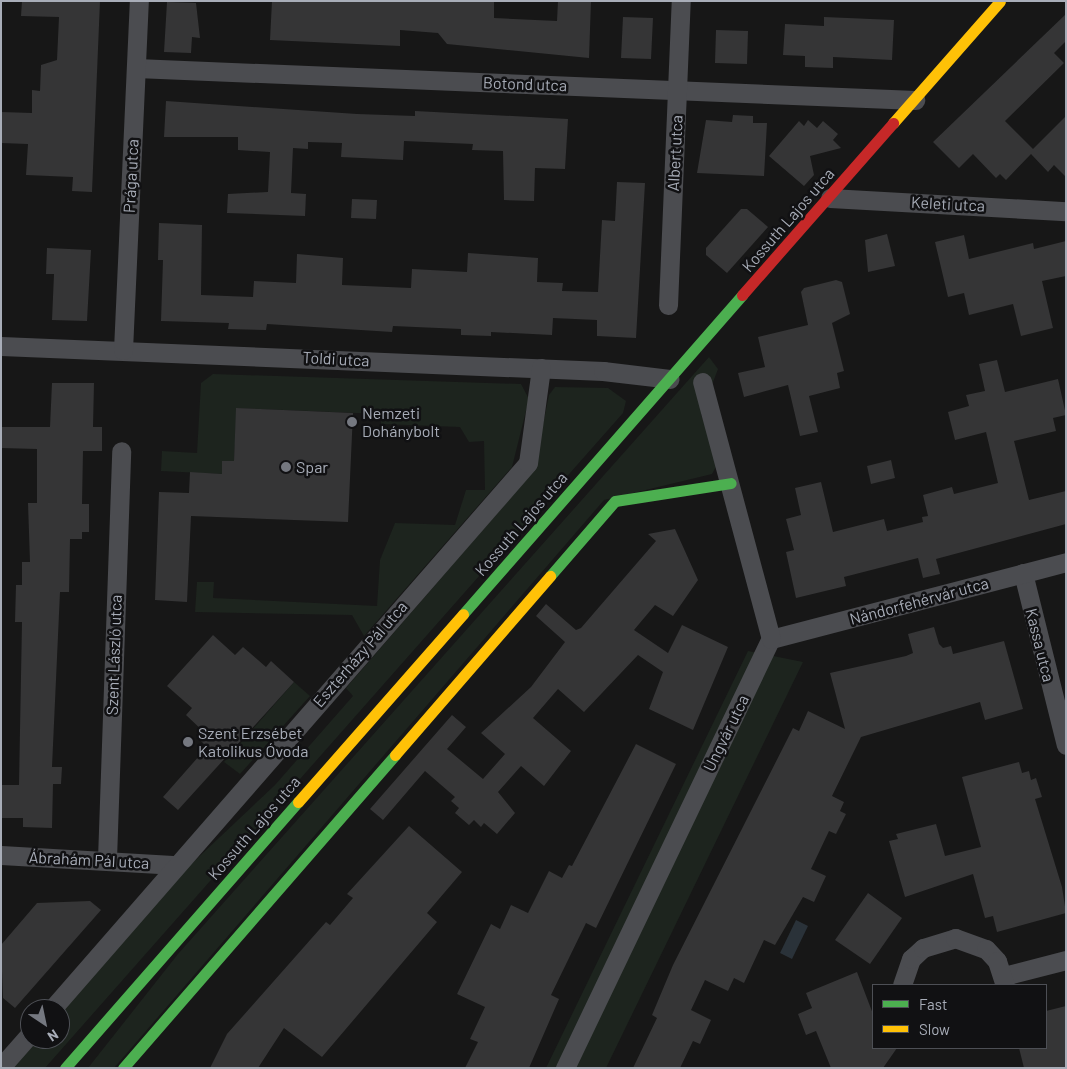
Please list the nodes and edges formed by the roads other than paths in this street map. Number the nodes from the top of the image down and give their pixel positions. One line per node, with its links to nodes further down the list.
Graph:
1 (139, 1): 4 (street, Prága utca)
2 (682, 1): 5 (street, Albert utca)
3 (1000, 1): 6 (street, Kossuth Lajos utca)
4 (136, 68): 5 (street, Botond utca); 11 (street, Prága utca)
5 (678, 90): 6 (street, Botond utca); 9 (street, Albert utca)
6 (915, 100): 7 (street, Kossuth Lajos utca)
7 (830, 198): 8 (street, Keleti utca); 13 (street, Kossuth Lajos utca)
8 (1066, 211)
9 (668, 305)
10 (1, 346): 11 (street, Toldi utca)
11 (123, 350): 12 (street, Toldi utca)
12 (541, 368): 13 (street, Toldi utca); 23 (street, Eszterházy Pál utca)
13 (670, 379): 30 (street, Kossuth Lajos utca)
14 (702, 382): 16 (street)
15 (121, 451): 22 (street, Szent László utca)
16 (731, 483): 19 (street); 31 (street)
17 (1066, 562): 18 (street, Nándorfehérvár utca)
18 (1022, 573): 19 (street, Nándorfehérvár utca); 20 (street, Kassa utca)
19 (771, 639): 32 (street, Ungvár utca)
20 (1066, 745)
21 (1, 855): 22 (street, Ábrahám Pál utca)
22 (107, 859): 23 (street, Ábrahám Pál utca)
23 (177, 865): 27 (street, Eszterházy Pál utca)
24 (1066, 960): 25 (street)
25 (1004, 981): 26 (street)
26 (902, 984)
27 (61, 999)
28 (20, 1045): 29 (street)
29 (1, 1067)
30 (65, 1068)
31 (123, 1068)
32 (565, 1068)

